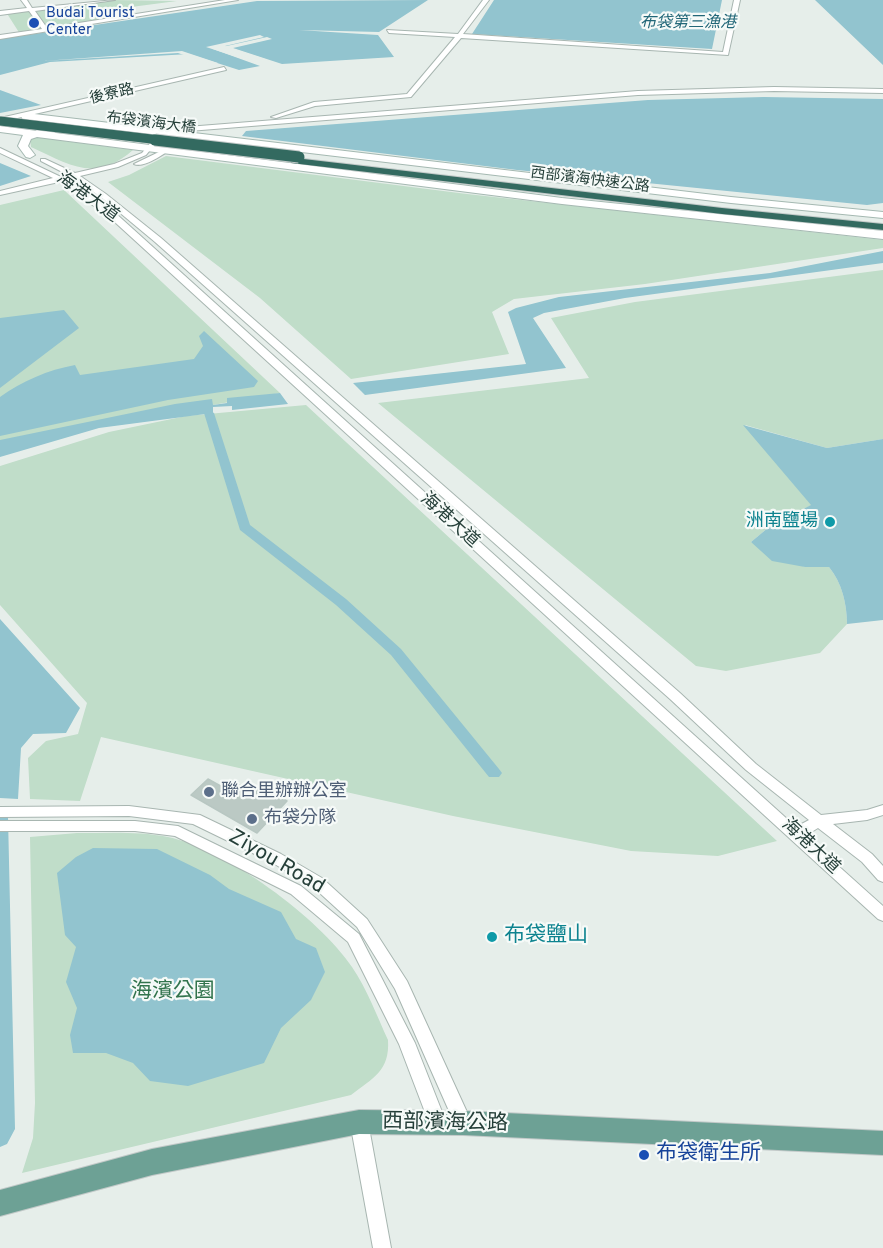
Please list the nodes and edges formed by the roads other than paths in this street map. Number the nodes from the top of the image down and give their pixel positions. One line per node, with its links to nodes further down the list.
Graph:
1 (24, 0): 9 (street)
2 (112, 0): 9 (street)
3 (230, 0): 4 (street); 8 (street)
4 (235, 0)
5 (486, 0): 13 (street)
6 (737, 0): 13 (street)
7 (177, 1): 8 (street)
8 (184, 7): 11 (street)
9 (31, 9): 10 (street); 11 (street)
10 (0, 13)
11 (46, 30): 14 (street)
12 (389, 31): 13 (street)
13 (460, 35): 19 (street)
14 (0, 37)
15 (224, 69): 17 (street, 後寮路)
16 (883, 93): 19 (street); 21 (street)
17 (51, 113): 18 (street); 22 (street)
18 (26, 116): 20 (street); 25 (street)
19 (260, 123): 21 (street); 22 (street)
20 (0, 124): 23 (street); 32 (highway, 布袋濱海大橋, bridge)
21 (242, 128): 24 (street); 26 (street)
22 (162, 131): 24 (street); 28 (street)
23 (35, 134): 25 (street); 31 (street)
24 (184, 134): 26 (street); 30 (street)
25 (54, 136): 28 (street)
26 (230, 140): 36 (street)
27 (0, 143): 31 (street, 海港大道)
28 (150, 149): 30 (street); 33 (street)
29 (0, 150): 33 (street, 海港大道)
30 (165, 151): 33 (street); 39 (street)
31 (30, 154): 33 (street, 海港大道)
32 (297, 159): 37 (highway, 西部濱海快速公路); 38 (highway, 西部濱海快速公路)
33 (73, 180): 34 (street); 35 (street); 43 (street, 海港大道); 45 (street, 海港大道)
34 (0, 193)
35 (0, 200)
36 (883, 214)
37 (883, 222)
38 (883, 228)
39 (883, 235)
40 (883, 810): 43 (street)
41 (0, 812): 42 (street)
42 (27, 819): 44 (street); 49 (street, Ziyou Road); 50 (street, Ziyou Road)
43 (820, 820): 45 (street); 46 (street, 海港大道)
44 (0, 826)
45 (796, 834): 47 (street, 海港大道)
46 (883, 876)
47 (883, 915)
48 (359, 1122): 49 (main road, 西部濱海公路); 52 (main road, 西部濱海公路); 53 (street)
49 (437, 1122): 50 (main road, 西部濱海公路)
50 (463, 1123): 51 (main road, 西部濱海公路)
51 (883, 1143)
52 (8, 1201)
53 (382, 1248)

